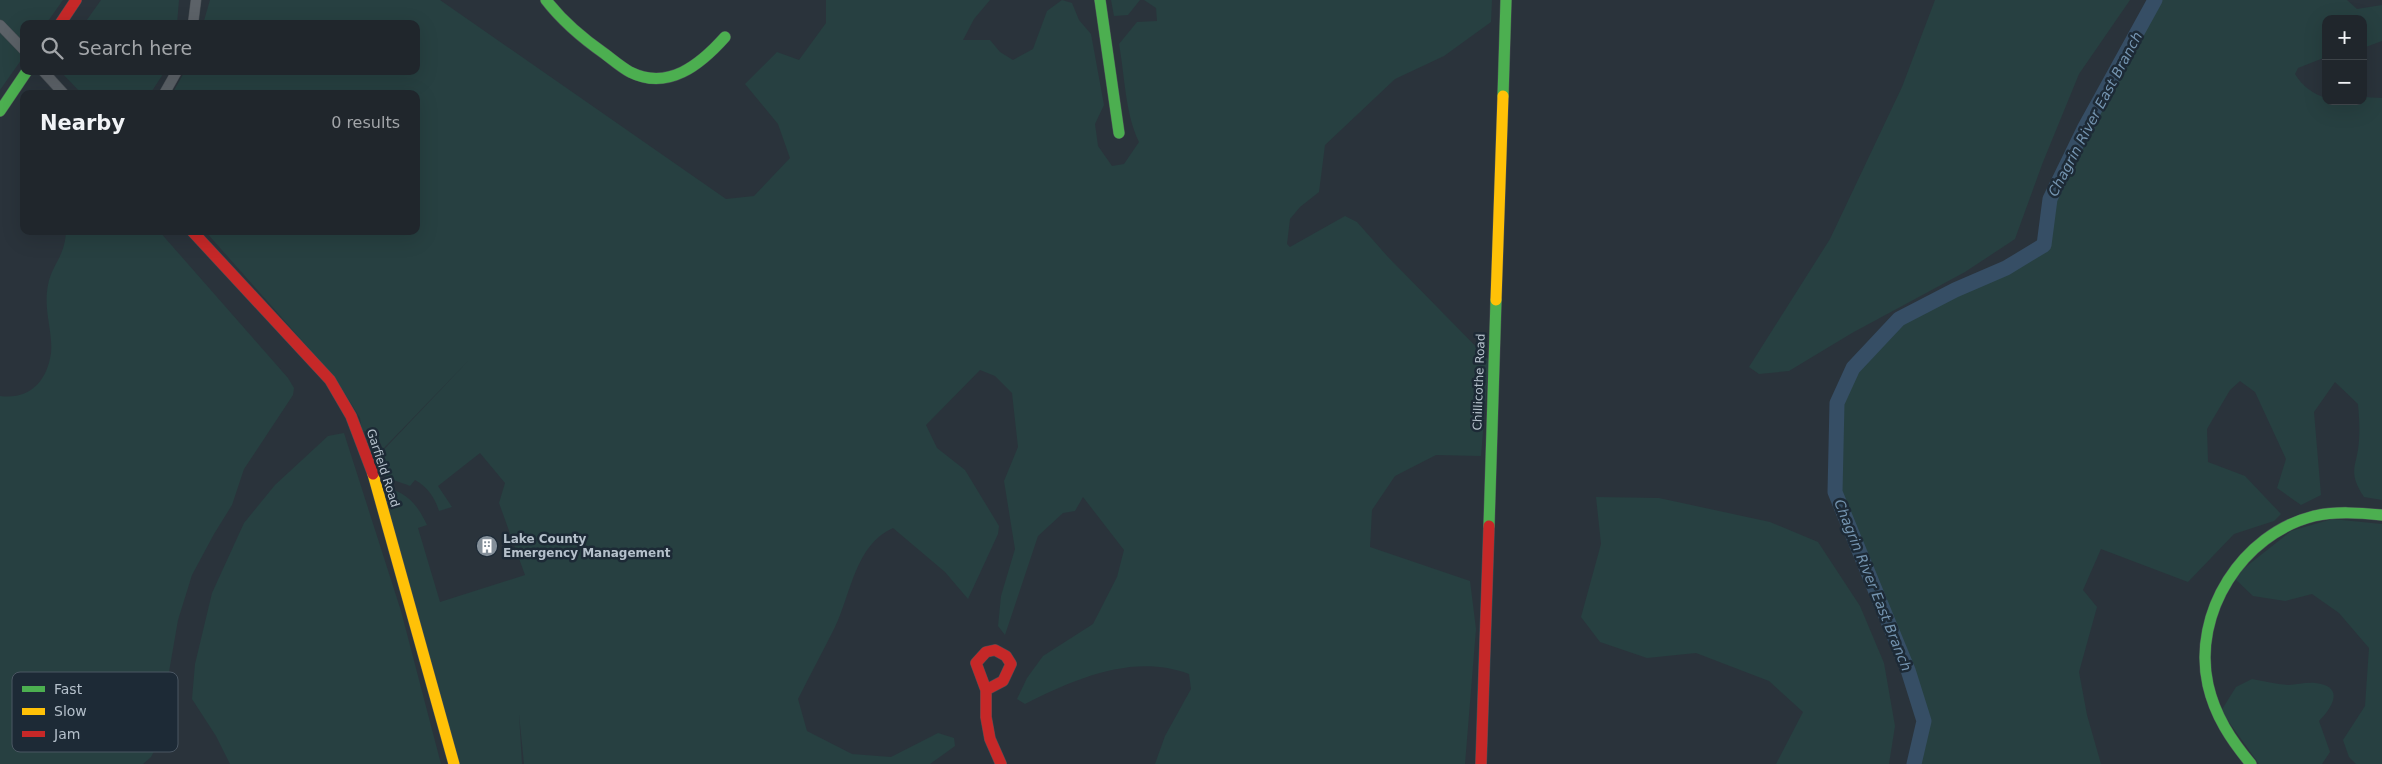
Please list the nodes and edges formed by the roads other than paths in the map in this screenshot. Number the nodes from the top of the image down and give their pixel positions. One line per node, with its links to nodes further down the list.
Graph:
1 (76, 0): 6 (main road)
2 (196, 0): 7 (street)
3 (546, 0): 9 (main road)
4 (1100, 0): 17 (main road)
5 (1506, 0): 23 (main road, Chillicothe Road)
6 (63, 20)
7 (194, 20)
8 (0, 25): 10 (street)
9 (725, 37)
10 (20, 46)
11 (24, 75): 16 (main road)
12 (47, 75): 14 (street)
13 (175, 75): 15 (street)
14 (61, 90)
15 (166, 90)
16 (0, 111)
17 (1119, 133)
18 (196, 235): 21 (main road, Garfield Road)
19 (2382, 515): 24 (main road)
20 (986, 690): 22 (main road)
21 (454, 764)
22 (1001, 764)
23 (1481, 764)
24 (2251, 764)

